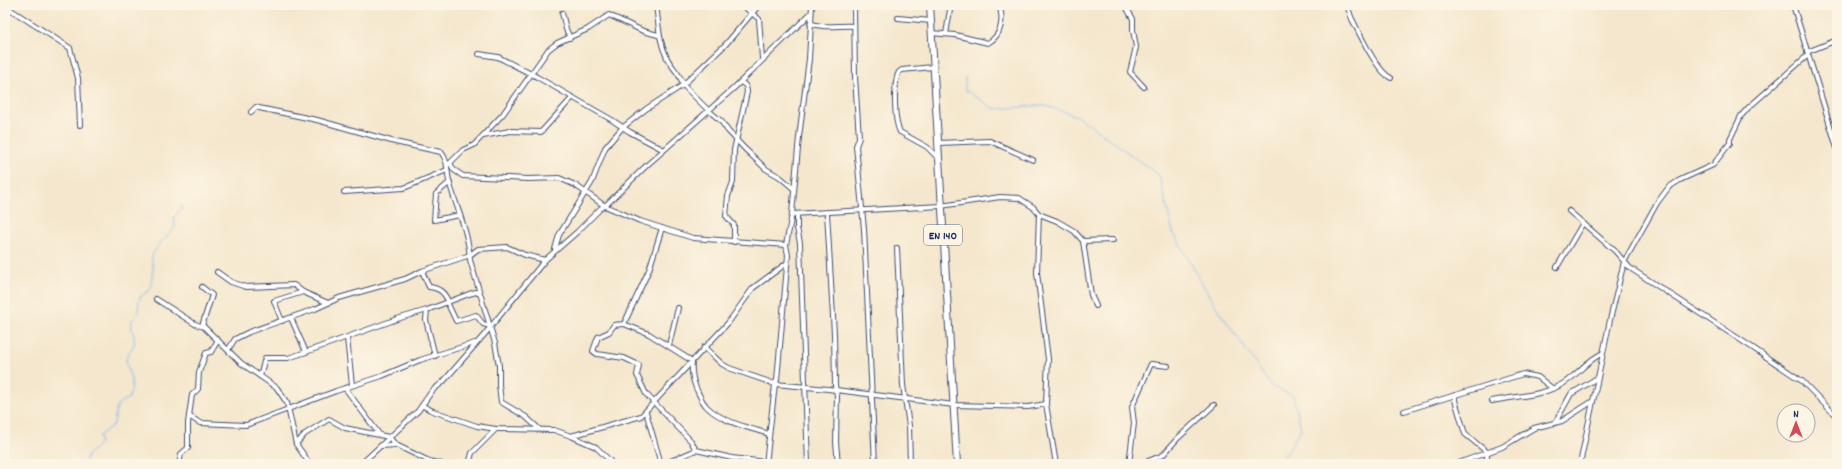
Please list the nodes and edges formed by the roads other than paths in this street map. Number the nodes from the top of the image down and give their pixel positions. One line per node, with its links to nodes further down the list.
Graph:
1 (656, 5): 22 (street)
2 (742, 5): 14 (street)
3 (759, 5): 14 (street)
4 (812, 5): 15 (street)
5 (854, 5): 19 (street)
6 (930, 5): 17 (main road, EN 140)
7 (998, 5): 21 (street)
8 (1125, 5): 33 (street)
9 (1346, 5): 30 (street)
10 (1793, 5): 25 (street)
11 (5, 6): 37 (street)
12 (950, 10): 21 (street)
13 (562, 13): 23 (street)
14 (753, 13): 27 (street); 32 (street)
15 (811, 13): 18 (street); 27 (street)
16 (898, 18): 17 (street)
17 (931, 21): 20 (main road, EN 140)
18 (810, 23): 19 (street); 48 (street)
19 (854, 26): 53 (street)
20 (931, 33): 21 (street); 28 (main road, EN 140)
21 (946, 34)
22 (658, 35): 23 (street); 32 (street)
23 (570, 38): 29 (street)
24 (1837, 40): 25 (street)
25 (1808, 53): 42 (street); 69 (street)
26 (479, 54): 29 (street)
27 (762, 58): 31 (street)
28 (933, 67): 41 (main road, EN 140); 44 (street)
29 (532, 75): 34 (street); 39 (street)
30 (1391, 78)
31 (741, 82): 35 (street); 40 (street)
32 (683, 85): 35 (street); 38 (street)
33 (1144, 87)
34 (572, 98): 38 (street); 39 (street)
35 (708, 110): 40 (street); 43 (street)
36 (251, 112): 46 (street)
37 (80, 125)
38 (622, 128): 43 (street); 50 (street)
39 (483, 136): 46 (street)
40 (736, 141): 48 (street); 63 (street)
41 (938, 143): 44 (main road, EN 140); 45 (street)
42 (1837, 146)
43 (664, 150): 51 (street)
44 (938, 159): 52 (main road, EN 140)
45 (1033, 160)
46 (448, 167): 47 (street); 49 (street); 50 (street)
47 (450, 182): 57 (street); 57 (street)
48 (794, 189): 58 (street)
49 (344, 192)
50 (585, 193): 51 (street); 66 (street)
51 (605, 206): 60 (street); 66 (street)
52 (942, 206): 53 (street); 56 (street); 114 (main road, EN 140)
53 (862, 210): 55 (street); 107 (street)
54 (1569, 211): 59 (street)
55 (827, 213): 58 (street); 106 (street)
56 (1039, 214): 62 (street); 113 (street)
57 (460, 215): 67 (street)
58 (795, 215): 64 (street); 104 (street)
59 (1583, 223): 69 (street); 71 (street)
60 (662, 228): 63 (street); 85 (street)
61 (1113, 240): 62 (street)
62 (1083, 241): 80 (street)
63 (734, 242): 64 (street)
64 (786, 245): 70 (street)
65 (897, 248): 109 (street)
66 (554, 252): 68 (street)
67 (470, 255): 68 (street); 72 (street); 76 (street)
68 (545, 260): 87 (street)
69 (1624, 262): 95 (street); 121 (street)
70 (787, 263): 92 (street); 101 (street)
71 (1557, 267)
72 (422, 271): 78 (street); 79 (street)
73 (216, 272): 75 (street)
74 (202, 287): 86 (street)
75 (303, 292): 79 (street); 84 (street)
76 (480, 294): 78 (street); 87 (street)
77 (156, 300): 86 (street)
78 (447, 301): 82 (street); 87 (street)
79 (328, 303): 83 (street)
80 (1096, 306)
81 (678, 308): 91 (street)
82 (428, 310): 88 (street); 96 (street)
83 (291, 318): 84 (street); 94 (street)
84 (282, 321): 93 (street)
85 (624, 324): 91 (street); 112 (street)
86 (202, 326): 89 (street)
87 (490, 326): 90 (street); 124 (street)
88 (347, 338): 94 (street); 102 (street)
89 (218, 340): 93 (street); 120 (street)
90 (478, 342): 96 (street); 116 (street)
91 (669, 345): 97 (street)
92 (704, 347): 97 (street); 101 (street)
93 (228, 350): 99 (street)
94 (306, 352): 99 (street)
95 (1603, 353): 100 (street); 105 (street)
96 (435, 356): 102 (street)
97 (692, 360): 112 (street); 125 (street)
98 (1168, 366): 149 (street)
99 (260, 376): 117 (street)
100 (1597, 378): 111 (street); 122 (street)
101 (775, 384): 104 (street); 125 (street)
102 (352, 385): 103 (street)
103 (345, 388): 117 (street); 126 (street)
104 (806, 388): 106 (street); 143 (street)
105 (1552, 388): 108 (street); 110 (street)
106 (836, 391): 107 (street); 144 (street)
107 (870, 394): 109 (street); 145 (street)
108 (1455, 395): 118 (street); 133 (street)
109 (905, 400): 114 (street); 146 (street)
110 (1492, 401)
111 (1593, 401): 122 (street); 153 (street)
112 (656, 402): 119 (street); 132 (street)
113 (1046, 404): 114 (street); 148 (street)
114 (954, 405): 147 (main road, EN 140)
115 (1214, 405): 150 (street)
116 (423, 406): 123 (street); 128 (street)
117 (288, 408): 120 (street); 129 (street)
118 (1404, 411)
119 (646, 412): 127 (street); 142 (street)
120 (189, 416): 136 (street)
121 (1837, 417)
122 (1555, 424): 133 (street)
123 (496, 429): 124 (street); 140 (street)
124 (539, 429): 127 (street)
125 (769, 434): 135 (street)
126 (379, 435): 128 (street); 129 (street)
127 (570, 436): 141 (street)
128 (389, 437): 130 (street); 131 (street)
129 (296, 444): 137 (street)
130 (396, 445): 131 (street); 139 (street)
131 (381, 446): 134 (street)
132 (696, 450): 135 (street); 142 (street)
133 (1487, 452): 151 (street); 152 (street)
134 (362, 463): 138 (street)
135 (766, 463)
136 (179, 464)
137 (310, 464)
138 (356, 464)
139 (441, 464)
140 (470, 464)
141 (613, 464)
142 (663, 464)
143 (808, 464)
144 (838, 464)
145 (875, 464)
146 (910, 464)
147 (957, 464)
148 (1056, 464)
149 (1129, 464)
150 (1141, 464)
151 (1456, 464)
152 (1487, 464)
153 (1580, 464)

